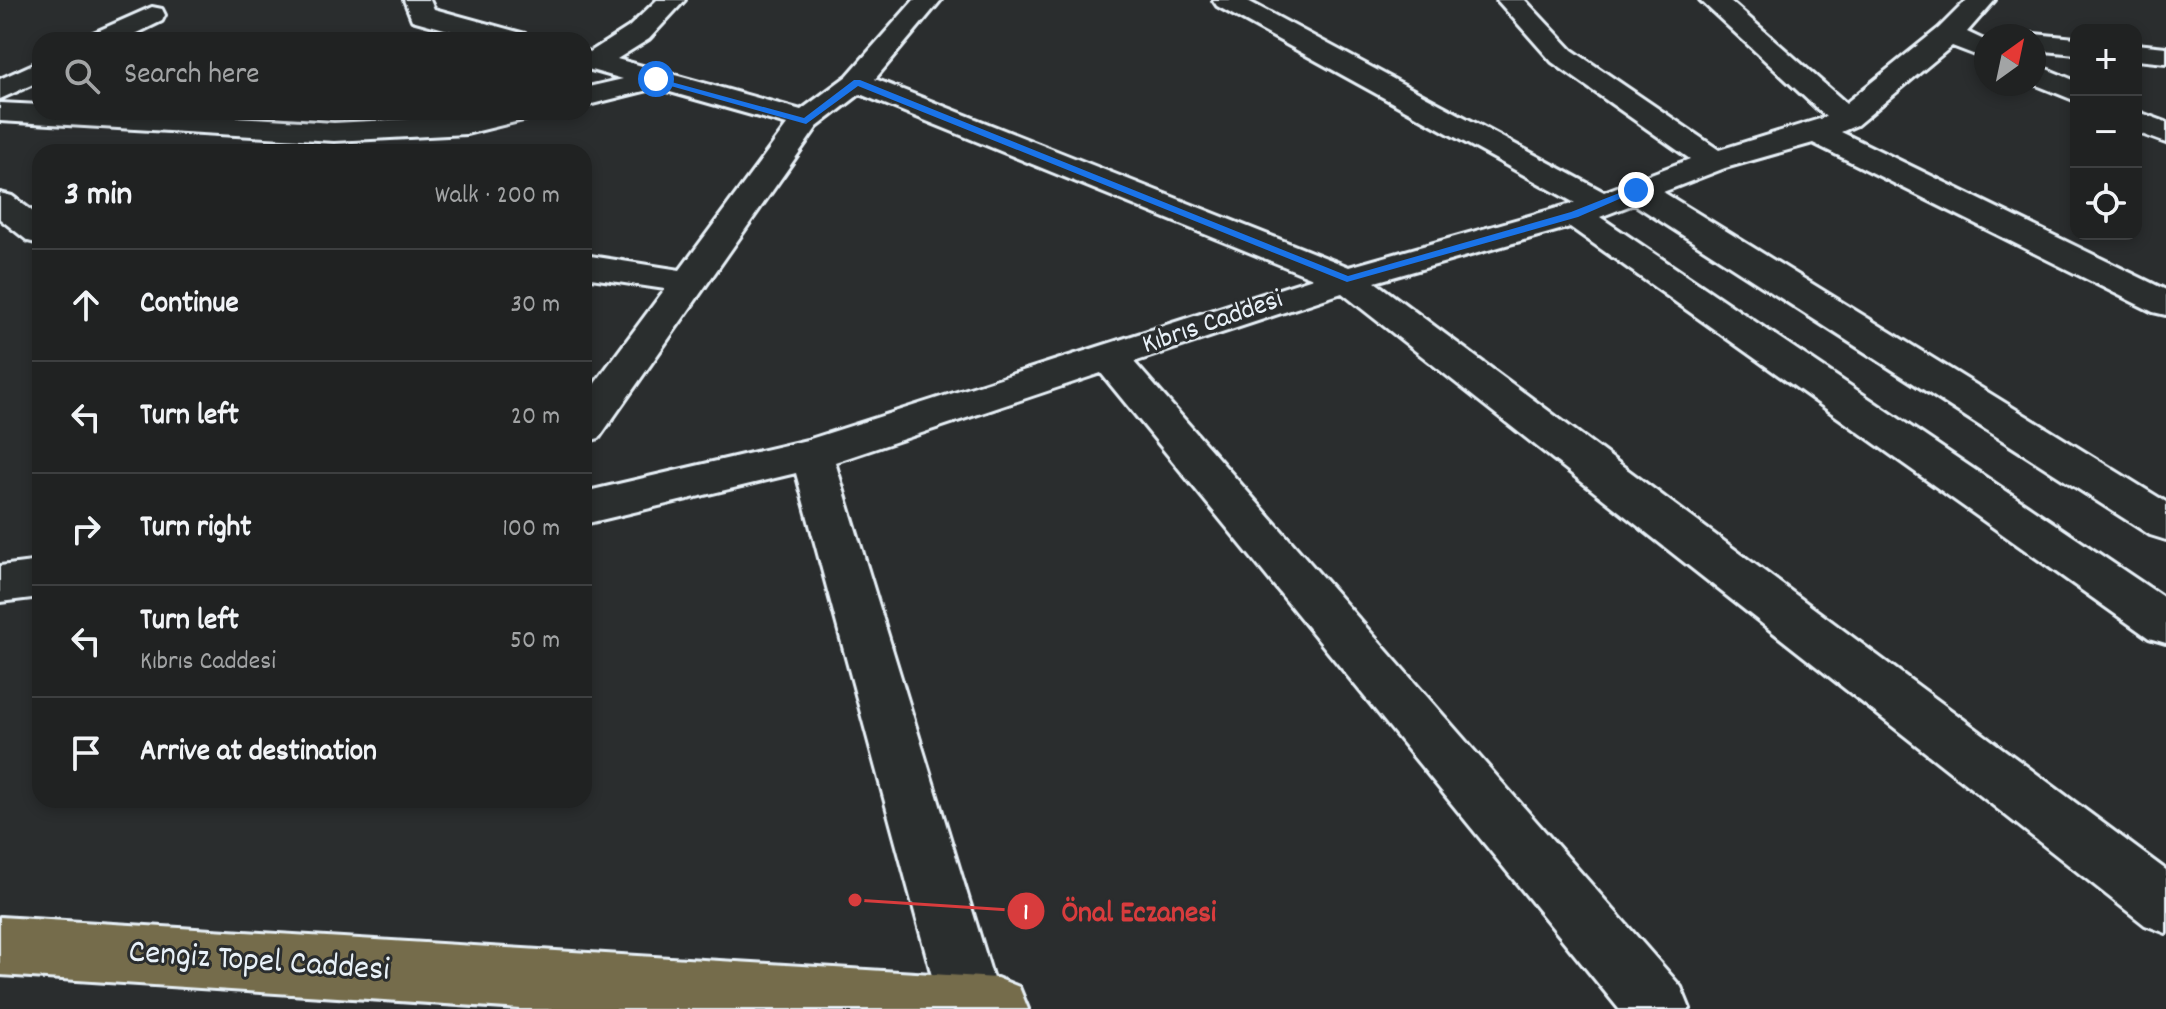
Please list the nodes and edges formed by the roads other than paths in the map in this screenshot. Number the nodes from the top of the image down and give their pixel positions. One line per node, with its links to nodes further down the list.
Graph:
1 (417, 0): 10 (street)
2 (672, 0): 18 (street)
3 (1226, 0): 38 (street)
4 (1510, 0): 36 (street)
5 (1713, 0): 33 (street)
6 (1982, 0): 11 (street, Kıbrıs Caddesi)
7 (925, 1): 23 (street)
8 (152, 15): 9 (street)
9 (117, 32)
10 (486, 32)
11 (1949, 34): 12 (street); 14 (street); 33 (street, Kıbrıs Caddesi)
12 (1974, 36)
13 (2046, 43): 15 (street)
14 (1974, 45)
15 (2070, 45)
16 (2142, 53): 17 (street)
17 (2166, 55)
18 (592, 59)
19 (592, 62): 22 (street)
20 (32, 74): 25 (street)
21 (2046, 78): 24 (street)
22 (656, 79): 26 (street); 31 (street)
23 (857, 82): 31 (street); 41 (street)
24 (2070, 89)
25 (0, 90)
26 (592, 95)
27 (0, 112): 28 (street)
28 (32, 114)
29 (134, 120): 35 (street)
30 (487, 120): 35 (street)
31 (806, 121): 42 (street)
32 (2142, 123): 34 (street)
33 (1831, 126): 36 (street, Kıbrıs Caddesi); 43 (street)
34 (2166, 134)
35 (372, 141)
36 (1714, 161): 38 (street, Kıbrıs Caddesi)
37 (0, 203): 39 (street)
38 (1604, 203): 41 (street, Kıbrıs Caddesi); 48 (street); 49 (street)
39 (32, 228)
40 (592, 267): 42 (street)
41 (1347, 279): 44 (street, Kıbrıs Caddesi); 50 (street)
42 (689, 282): 45 (street)
43 (2166, 304)
44 (1110, 359): 46 (street, Kıbrıs Caddesi); 53 (street)
45 (592, 417)
46 (812, 454): 47 (street, Kıbrıs Caddesi); 52 (street)
47 (592, 506)
48 (2166, 523)
49 (2166, 624)
50 (2166, 905)
51 (0, 946): 52 (main road, Cengiz Topel Caddesi)
52 (984, 1008)
53 (1659, 1009)

